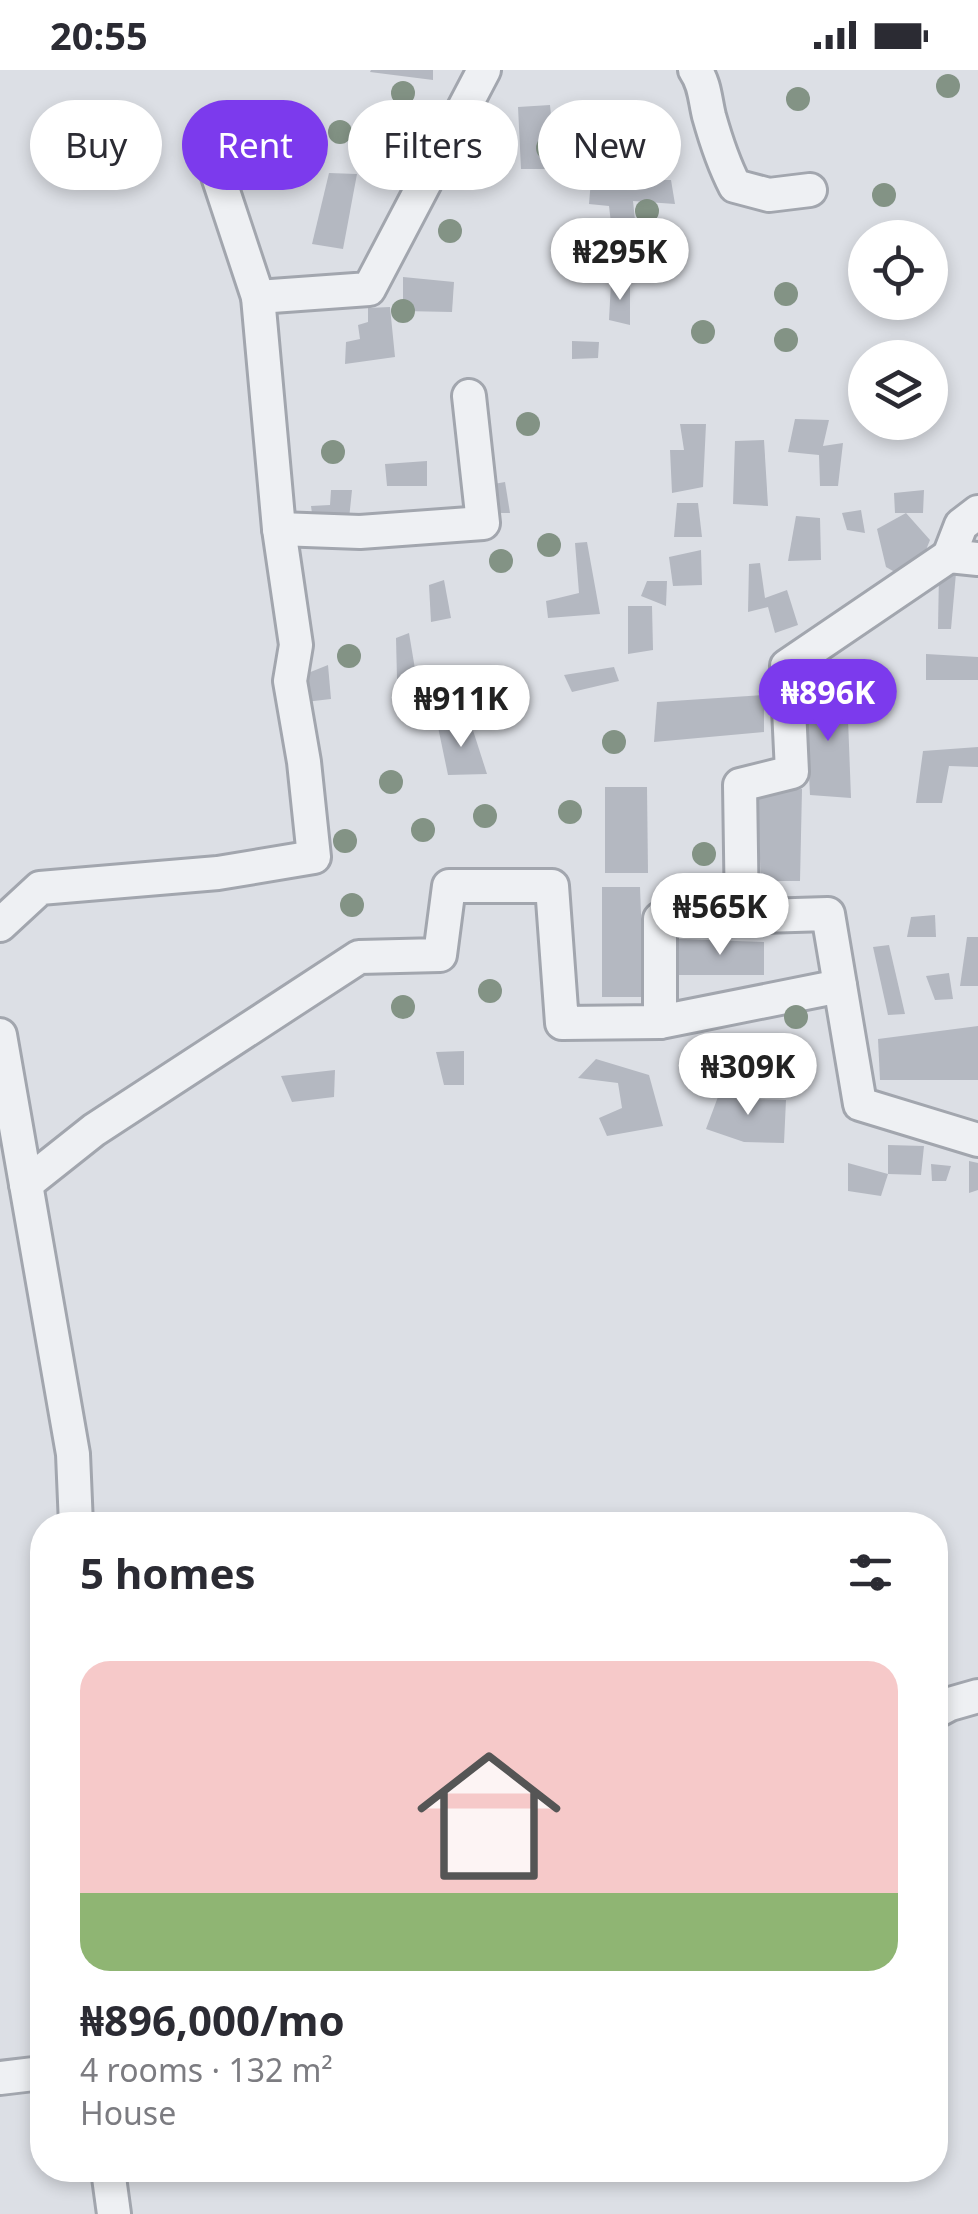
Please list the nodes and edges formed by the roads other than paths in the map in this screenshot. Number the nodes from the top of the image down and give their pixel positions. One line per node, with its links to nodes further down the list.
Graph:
1 (484, 70): 5 (street)
2 (695, 70): 4 (street)
3 (223, 190): 5 (street)
4 (810, 190)
5 (258, 296): 8 (street)
6 (469, 396): 8 (street)
7 (978, 512): 9 (street)
8 (279, 528): 11 (street)
9 (964, 558): 10 (street)
10 (742, 917): 12 (street); 13 (street)
11 (0, 925)
12 (840, 986): 13 (street); 15 (street)
13 (660, 1022): 16 (street)
14 (0, 1034): 16 (street)
15 (978, 1140)
16 (26, 1184): 17 (street)
17 (75, 1512)
18 (978, 1696): 19 (street)
19 (948, 1705)
20 (30, 2075): 21 (street)
21 (0, 2078)
22 (110, 2182): 23 (street)
23 (114, 2214)

